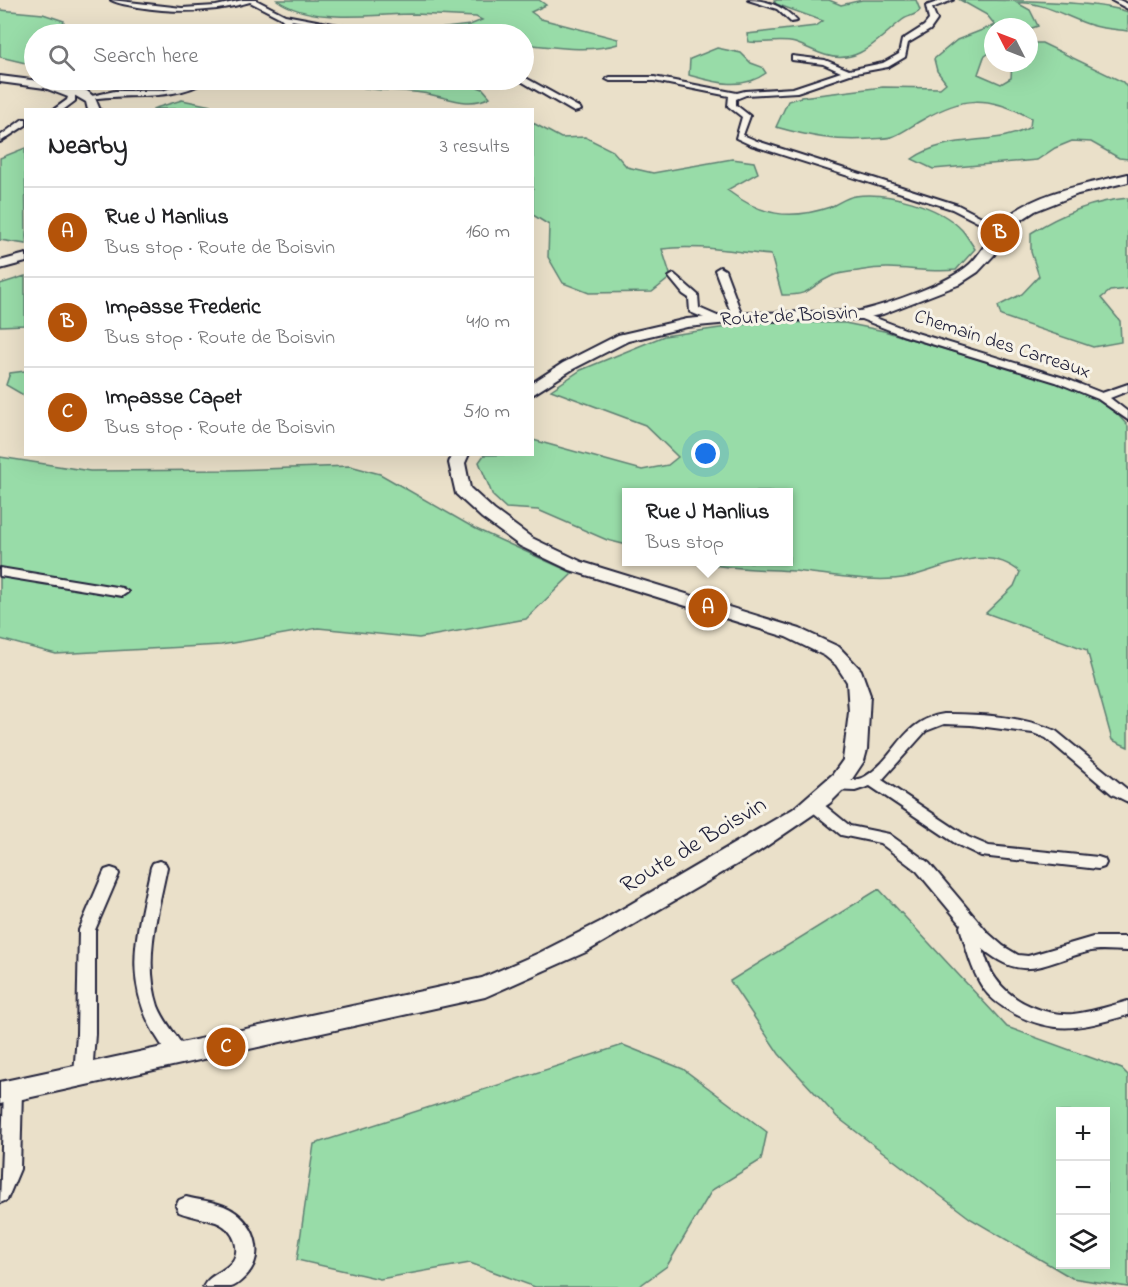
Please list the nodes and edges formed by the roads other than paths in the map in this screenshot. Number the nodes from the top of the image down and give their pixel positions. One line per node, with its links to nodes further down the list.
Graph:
1 (114, 0): 2 (street)
2 (250, 0): 7 (street)
3 (751, 0): 8 (street)
4 (950, 0): 12 (street)
5 (1114, 0): 6 (street)
6 (1128, 7)
7 (283, 17): 9 (street); 10 (street)
8 (793, 21)
9 (290, 24)
10 (333, 24)
11 (795, 58): 12 (street)
12 (848, 72): 20 (street)
13 (610, 79): 20 (street)
14 (0, 80): 15 (main road)
15 (24, 83)
16 (534, 85): 24 (street)
17 (57, 90): 22 (street)
18 (78, 90): 21 (main road)
19 (172, 90): 21 (street)
20 (739, 96): 28 (street)
21 (91, 97): 23 (main road)
22 (60, 108)
23 (94, 108)
24 (577, 110)
25 (24, 122): 26 (street)
26 (0, 140)
27 (1128, 178): 28 (main road, Route de Boisvin)
28 (1002, 231): 33 (main road, Route de Boisvin)
29 (24, 259): 30 (main road)
30 (0, 265)
31 (720, 270): 34 (street)
32 (674, 277): 35 (street)
33 (860, 315): 34 (main road, Route de Boisvin); 38 (street, Chemain des Carreaux)
34 (738, 318): 35 (main road, Route de Boisvin)
35 (718, 320): 37 (main road, Route de Boisvin)
36 (1128, 387): 38 (street)
37 (534, 389)
38 (1102, 397): 39 (street, Chemain des Carreaux)
39 (1128, 417)
40 (460, 456): 44 (main road, Route de Boisvin)
41 (0, 572): 42 (street)
42 (123, 592)
43 (873, 781): 44 (street); 45 (street); 47 (street)
44 (835, 786): 46 (main road, Route de Boisvin)
45 (1128, 797)
46 (813, 804): 50 (street); 53 (main road, Route de Boisvin)
47 (1098, 863)
48 (159, 867): 53 (street)
49 (111, 874): 54 (street)
50 (964, 916): 51 (street); 52 (street)
51 (1128, 944)
52 (1128, 1008)
53 (178, 1054): 54 (main road, Route de Boisvin)
54 (82, 1075): 55 (main road, Route de Boisvin)
55 (7, 1092): 56 (street)
56 (0, 1194)
57 (186, 1206): 58 (street)
58 (213, 1287)

